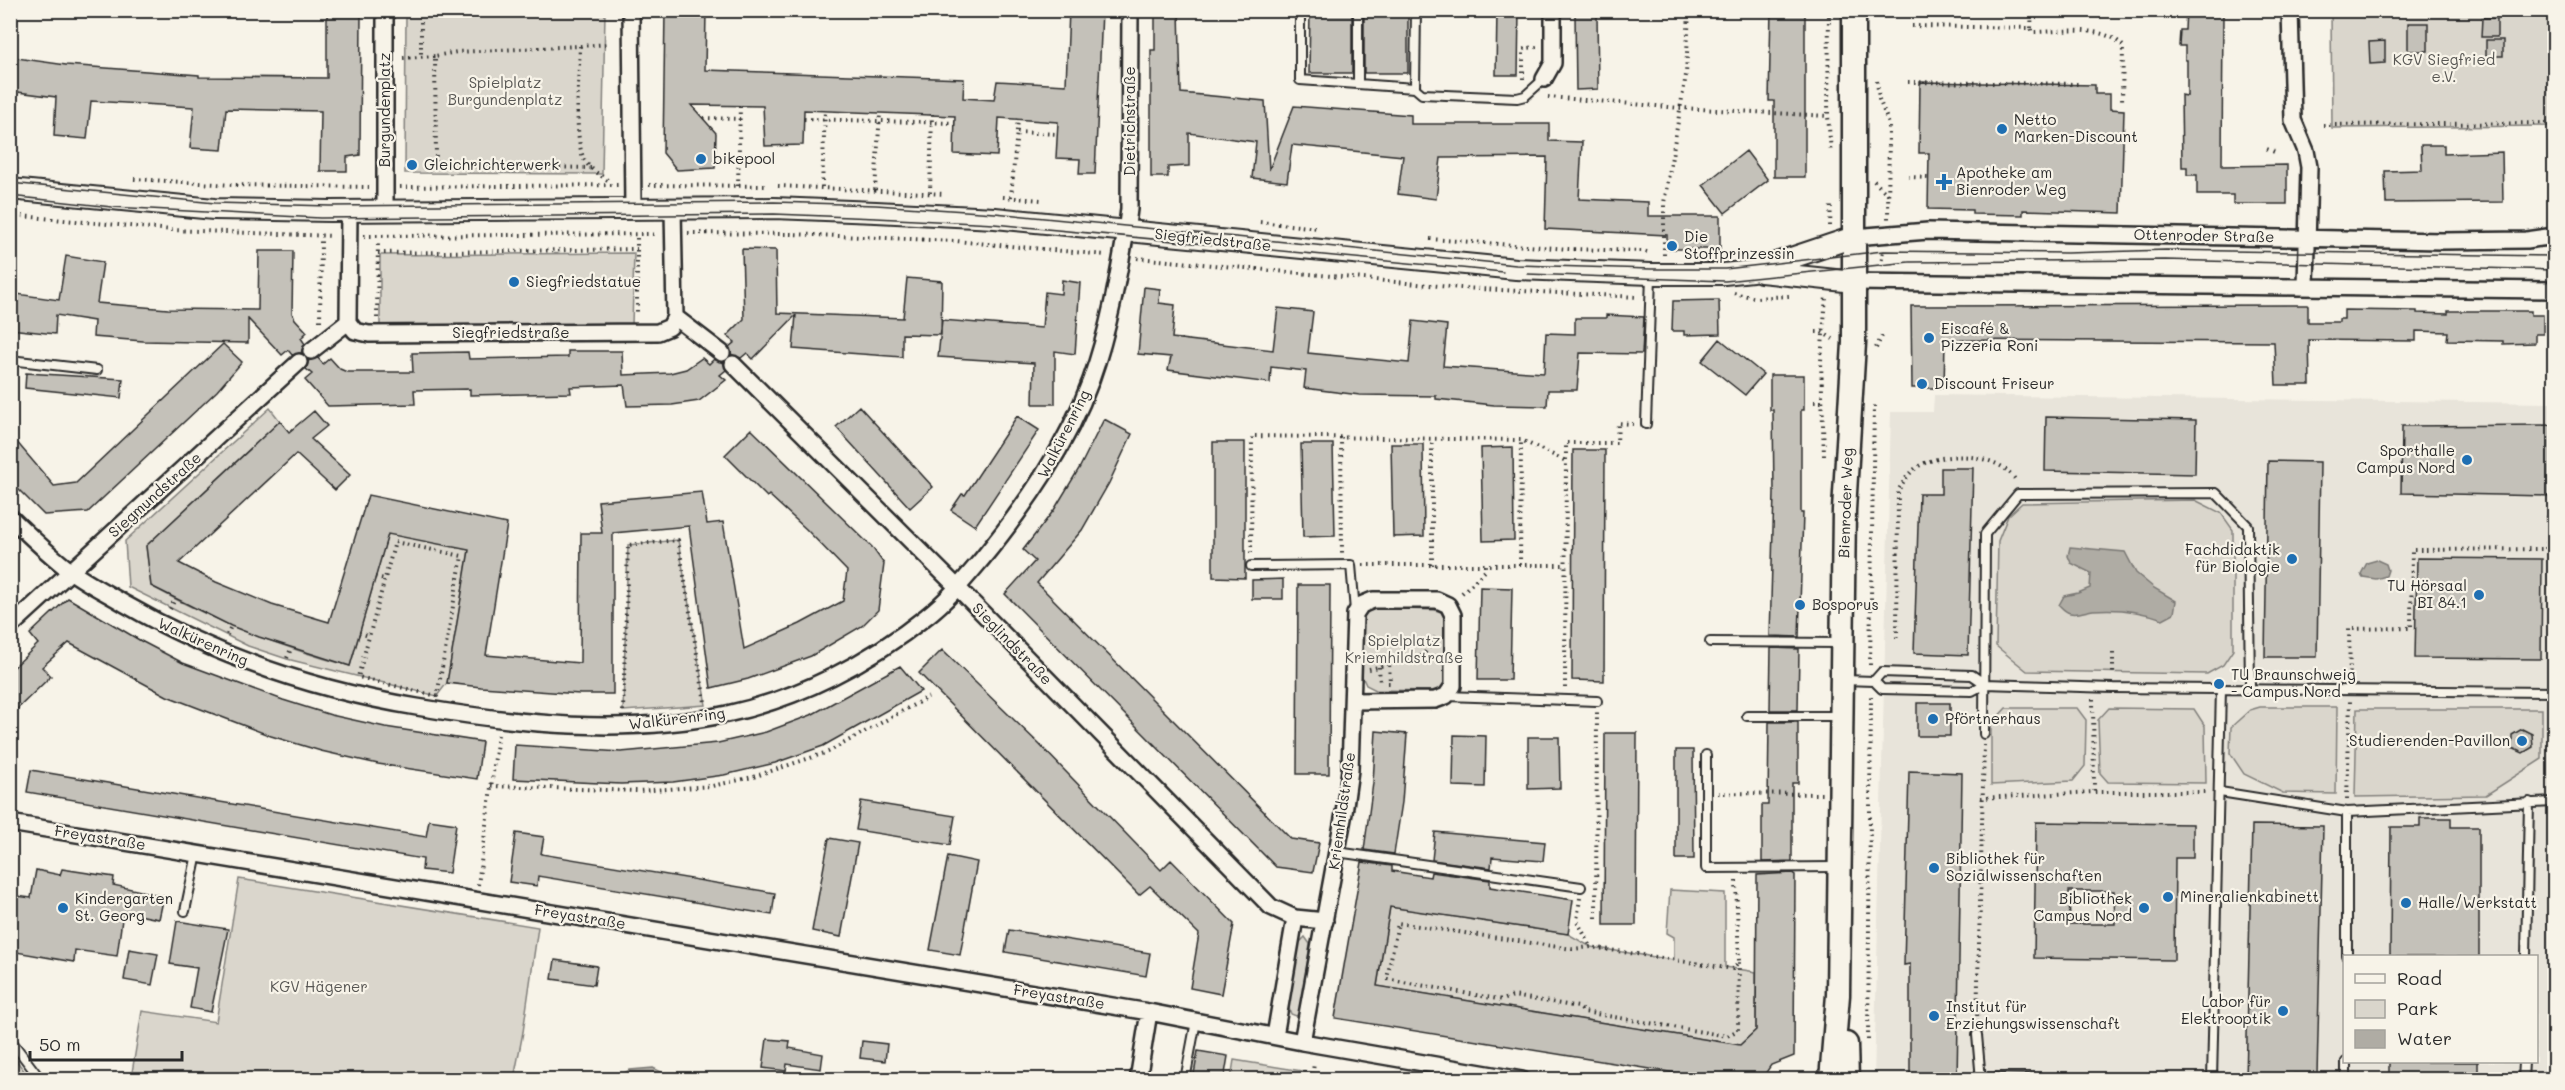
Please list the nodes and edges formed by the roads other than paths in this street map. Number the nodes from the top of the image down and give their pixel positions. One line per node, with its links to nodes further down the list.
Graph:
1 (385, 10): 16 (street, Burgundenplatz)
2 (631, 10): 14 (street)
3 (1130, 10): 18 (street, Dietrichstraße)
4 (1300, 10): 11 (lane)
5 (1358, 10): 11 (lane)
6 (1416, 10): 12 (lane)
7 (1553, 10): 10 (street)
8 (1854, 10): 20 (main road, Bienroder Weg)
9 (2290, 10): 21 (street)
10 (1544, 79): 12 (lane)
11 (1358, 84): 12 (lane)
12 (1415, 88)
13 (10, 189): 17 (street, Siegfriedstraße)
14 (633, 209): 15 (street, Siegfriedstraße); 16 (street, Siegfriedstraße)
15 (673, 209): 18 (street, Siegfriedstraße); 27 (street)
16 (385, 210): 17 (street, Siegfriedstraße)
17 (349, 211): 28 (street)
18 (1126, 231): 24 (street, Siegfriedstraße); 39 (street, Walkürenring)
19 (2554, 236): 21 (street, Ottenroder Straße)
20 (1854, 237): 21 (street, Ottenroder Straße); 22 (street, Siegfriedstraße); 23 (main road, Bienroder Weg)
21 (2308, 238): 25 (street)
22 (1752, 271): 23 (street, Siegfriedstraße); 24 (street, Siegfriedstraße)
23 (1854, 282): 25 (street); 43 (main road, Bienroder Weg)
24 (1651, 284): 35 (lane)
25 (2306, 286): 26 (street)
26 (2554, 290)
27 (675, 316): 28 (street, Siegfriedstraße); 30 (street)
28 (348, 322): 29 (street)
29 (311, 351)
30 (722, 353)
31 (10, 360): 34 (lane)
32 (299, 362): 38 (street, Siegmundstraße)
33 (733, 364): 39 (street, Sieglindstraße)
34 (97, 370)
35 (1646, 424)
36 (10, 517): 38 (street, Walkürenring)
37 (1251, 566): 40 (lane)
38 (70, 572): 39 (street, Walkürenring); 41 (street, Siegmundstraße)
39 (958, 588): 67 (street, Sieglindstraße)
40 (1355, 614): 50 (street); 51 (street, Kriemhildstraße)
41 (10, 627)
42 (1710, 642): 43 (lane)
43 (1843, 643): 44 (main road, Bienroder Weg)
44 (1843, 681): 45 (lane); 54 (main road, Bienroder Weg)
45 (1872, 681): 46 (lane); 46 (lane)
46 (1985, 684): 47 (lane); 48 (lane); 55 (lane)
47 (2221, 688): 48 (lane); 57 (lane)
48 (2250, 688): 49 (lane)
49 (2554, 692)
50 (1446, 696): 51 (street); 52 (lane)
51 (1353, 700): 62 (street, Kriemhildstraße)
52 (1597, 701)
53 (1747, 716): 54 (lane)
54 (1842, 716): 64 (main road, Bienroder Weg)
55 (1984, 734)
56 (1706, 755): 64 (lane)
57 (2220, 792): 60 (lane); 88 (lane)
58 (2529, 802): 59 (lane); 60 (lane); 70 (lane)
59 (2554, 802)
60 (2347, 812): 69 (lane)
61 (10, 823): 63 (street, Freyastraße)
62 (1337, 852): 65 (lane); 68 (street, Kriemhildstraße)
63 (197, 854): 66 (lane); 72 (street, Freyastraße)
64 (1840, 867): 71 (main road, Bienroder Weg)
65 (1581, 887)
66 (185, 911)
67 (1295, 918): 68 (street); 75 (street)
68 (1325, 921): 77 (street, Kriemhildstraße)
69 (2346, 955)
70 (2526, 955)
71 (1838, 995): 85 (main road, Bienroder Weg); 86 (main road, Bienroder Weg)
72 (1149, 1012): 73 (street, Freyastraße); 82 (street)
73 (1196, 1021): 75 (street, Freyastraße); 83 (lane)
74 (1977, 1035): 80 (lane)
75 (1275, 1036): 77 (street, Freyastraße)
76 (10, 1039): 81 (lane)
77 (1302, 1042): 84 (street, Freyastraße)
78 (2346, 1063): 89 (lane)
79 (2523, 1063): 90 (lane)
80 (1982, 1079): 87 (lane)
81 (41, 1080)
82 (1138, 1080)
83 (1185, 1080)
84 (1522, 1080)
85 (1831, 1080)
86 (1847, 1080)
87 (2112, 1080)
88 (2212, 1080)
89 (2346, 1080)
90 (2523, 1080)

